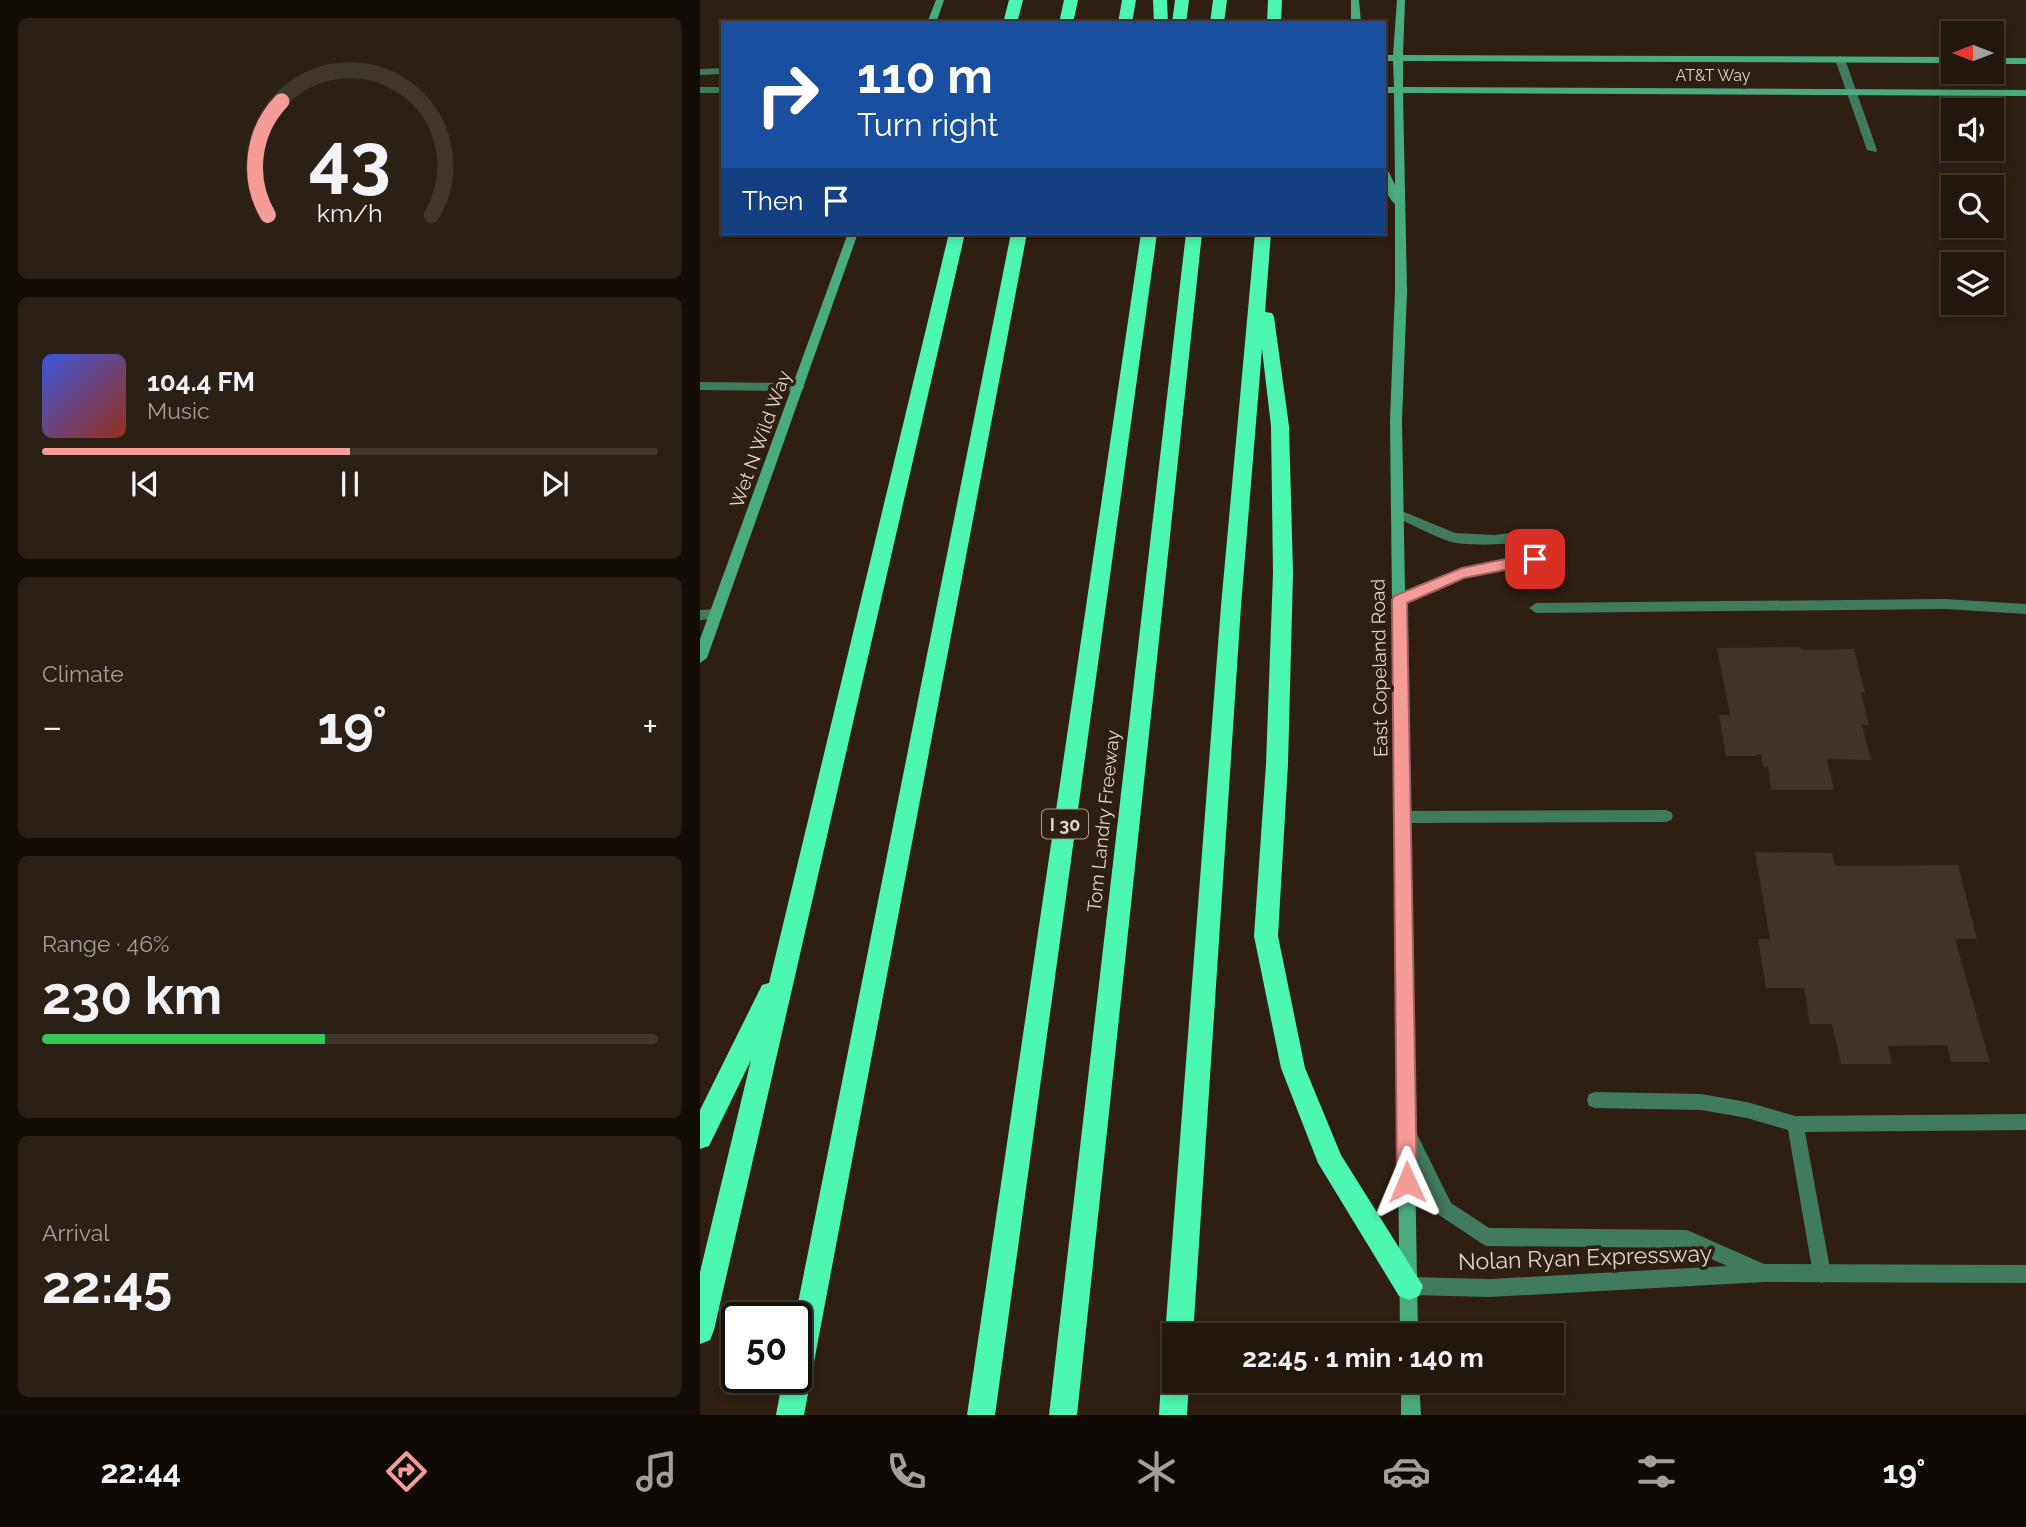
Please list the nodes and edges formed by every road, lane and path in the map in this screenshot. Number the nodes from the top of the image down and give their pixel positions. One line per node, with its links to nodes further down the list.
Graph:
1 (940, 0): 11 (main road)
2 (1016, 0): 12 (highway)
3 (1071, 0): 13 (highway)
4 (1129, 0): 14 (highway)
5 (1160, 0): 15 (highway)
6 (1182, 0): 16 (highway)
7 (1220, 0): 17 (highway)
8 (1275, 0): 18 (highway)
9 (1355, 0): 19 (main road)
10 (1401, 0): 20 (main road, East Copeland Road)
11 (932, 21)
12 (1011, 21)
13 (1066, 21)
14 (1125, 21)
15 (1161, 21)
16 (1179, 21)
17 (1217, 21)
18 (1274, 21)
19 (1356, 21)
20 (1398, 57): 21 (main road, AT&T Way); 22 (main road, AT&T Way); 31 (main road, East Copeland Road)
21 (1386, 58)
22 (1840, 59): 23 (main road, AT&T Way); 32 (street)
23 (1941, 60)
24 (2004, 61): 25 (main road)
25 (2026, 61)
26 (721, 71): 27 (street)
27 (700, 72)
28 (700, 90): 29 (street)
29 (721, 90)
30 (1386, 90): 31 (main road, AT&T Way)
31 (1399, 90): 32 (main road, AT&T Way); 36 (main road, East Copeland Road)
32 (1850, 91): 33 (main road, AT&T Way); 34 (street)
33 (2026, 93)
34 (1872, 150)
35 (1386, 177): 36 (main road)
36 (1399, 212): 46 (main road, East Copeland Road)
37 (852, 235): 45 (main road, Wet N Wild Way)
38 (957, 235): 57 (highway)
39 (1019, 235): 72 (highway)
40 (1149, 235): 73 (highway, I 30)
41 (1194, 235): 74 (highway, Tom Landry Freeway)
42 (1263, 235): 43 (highway)
43 (1261, 275): 66 (highway); 67 (highway)
44 (700, 386): 45 (street)
45 (799, 387): 52 (main road, Wet N Wild Way)
46 (1397, 513): 47 (street); 49 (main road, East Copeland Road)
47 (1534, 535)
48 (1535, 559): 49 (street)
49 (1399, 600): 56 (main road, East Copeland Road)
50 (1536, 608): 51 (street)
51 (2026, 609)
52 (716, 614): 53 (street); 54 (main road, Wet N Wild Way)
53 (700, 615)
54 (700, 658)
55 (1666, 816): 56 (street)
56 (1403, 817): 61 (main road, East Copeland Road)
57 (788, 960): 62 (highway); 69 (highway)
58 (1595, 1101): 60 (street)
59 (2026, 1122): 60 (street)
60 (1795, 1124): 64 (street)
61 (1406, 1130): 63 (street, Nolan Ryan Expressway); 66 (main road, East Copeland Road)
62 (700, 1136)
63 (1764, 1273): 64 (street, Nolan Ryan Expressway); 66 (street, Nolan Ryan Expressway)
64 (1822, 1274): 65 (street, Nolan Ryan Expressway)
65 (2026, 1274)
66 (1409, 1286): 68 (main road, East Copeland Road)
67 (1180, 1323)
68 (1409, 1323)
69 (700, 1329)
70 (1174, 1393): 75 (highway)
71 (1410, 1393): 76 (main road)
72 (790, 1415)
73 (981, 1415)
74 (1063, 1415)
75 (1173, 1415)
76 (1411, 1415)

